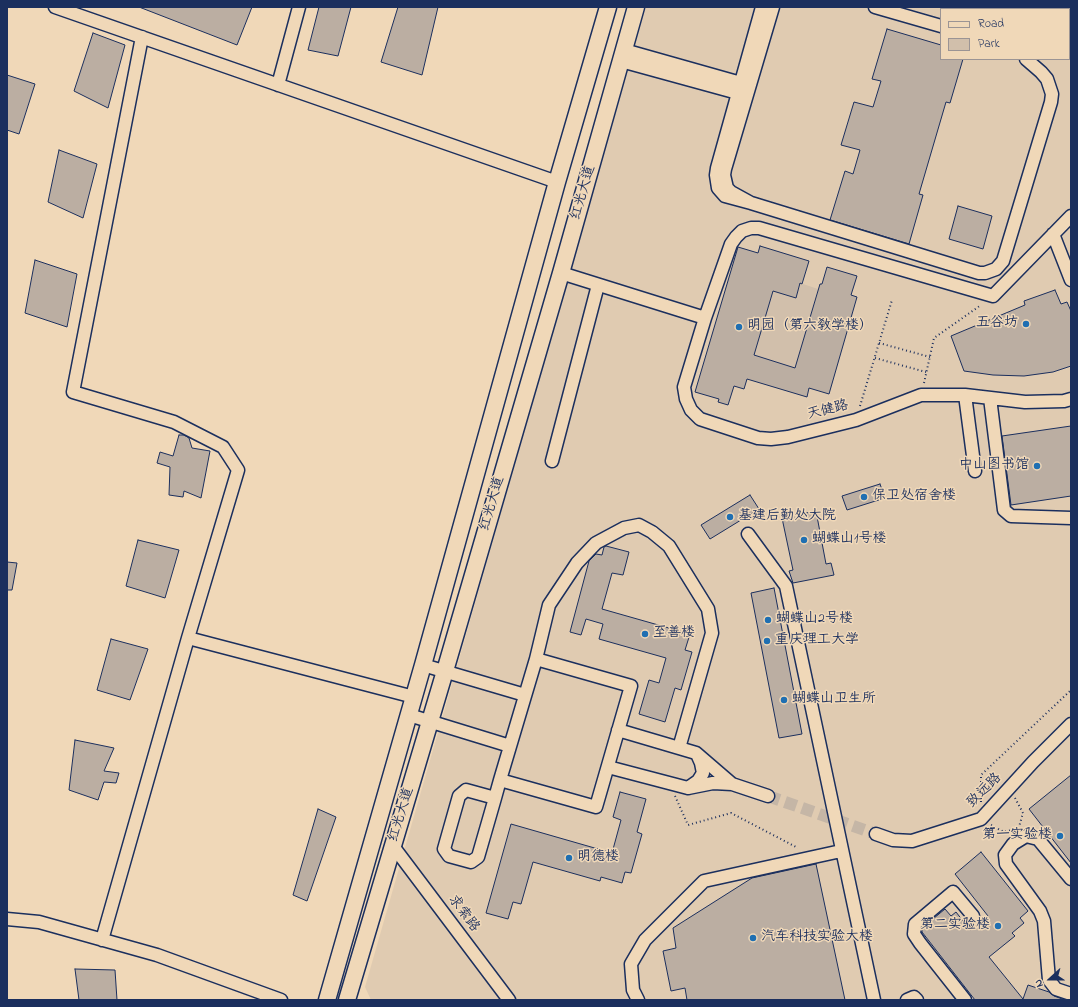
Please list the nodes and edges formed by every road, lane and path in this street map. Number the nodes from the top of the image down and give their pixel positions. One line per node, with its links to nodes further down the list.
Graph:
1 (56, 7): 9 (street)
2 (299, 7): 12 (street)
3 (608, 7): 14 (main road, 红光大道)
4 (636, 7): 10 (main road, 红光大道)
5 (762, 7): 13 (street)
6 (773, 7): 13 (street)
7 (875, 7): 8 (street)
8 (940, 26)
9 (142, 37): 12 (street); 36 (street)
10 (623, 55): 13 (street); 17 (main road, 红光大道)
11 (1027, 60): 13 (street)
12 (278, 84): 14 (street)
13 (744, 89)
14 (557, 182): 38 (main road, 红光大道)
15 (1071, 216): 16 (street)
16 (1053, 234): 18 (street); 20 (street)
17 (561, 273): 19 (street); 39 (main road, 红光大道)
18 (1071, 280)
19 (598, 285): 22 (street); 32 (street)
20 (993, 296): 22 (street, 天健路); 24 (path)
21 (892, 300): 23 (path)
22 (704, 318): 31 (street, 天健路)
23 (879, 343): 24 (path); 25 (path)
24 (930, 357): 26 (path)
25 (875, 358): 26 (path); 31 (path)
26 (926, 372): 27 (path)
27 (921, 395): 28 (street, 天健路); 31 (street, 天健路)
28 (965, 395): 29 (street, 天健路); 33 (street)
29 (990, 398): 30 (street, 天健路); 34 (street)
30 (1071, 399)
31 (856, 420)
32 (552, 461)
33 (975, 471)
34 (1071, 518)
35 (748, 534): 62 (street)
36 (188, 638): 42 (street); 66 (street)
37 (536, 659): 41 (street); 46 (street); 48 (street)
38 (423, 666): 39 (street); 42 (main road, 红光大道)
39 (445, 671): 41 (street); 44 (main road, 红光大道)
40 (1071, 690): 58 (path)
41 (525, 695): 47 (street)
42 (414, 697): 43 (main road, 红光大道)
43 (409, 715): 44 (street); 69 (main road, 红光大道)
44 (430, 721): 47 (street); 60 (main road, 红光大道)
45 (1071, 724): 58 (street, 致远路)
46 (618, 730): 48 (street); 50 (street)
47 (510, 746): 51 (street)
48 (679, 748): 49 (street)
49 (696, 753): 52 (street); 53 (street)
50 (608, 767): 51 (street); 53 (street)
51 (500, 780): 56 (street)
52 (732, 784): 53 (street); 54 (street)
53 (688, 788)
54 (768, 796)
55 (1012, 796): 58 (path)
56 (495, 798): 56 (street)
57 (678, 804): 61 (path)
58 (985, 821): 59 (street, 致远路)
59 (876, 834)
60 (393, 846): 70 (main road, 红光大道); 71 (street, 求索路)
61 (796, 847)
62 (842, 850): 72 (street); 73 (street)
63 (1071, 880): 67 (street)
64 (973, 916): 76 (street)
65 (7, 919): 66 (street)
66 (102, 940): 68 (street)
67 (1071, 994)
68 (281, 1000)
69 (327, 1000)
70 (347, 1000)
71 (509, 1000)
72 (638, 1000)
73 (874, 1000)
74 (907, 1000): 75 (street)
75 (917, 1000)
76 (965, 1000)

